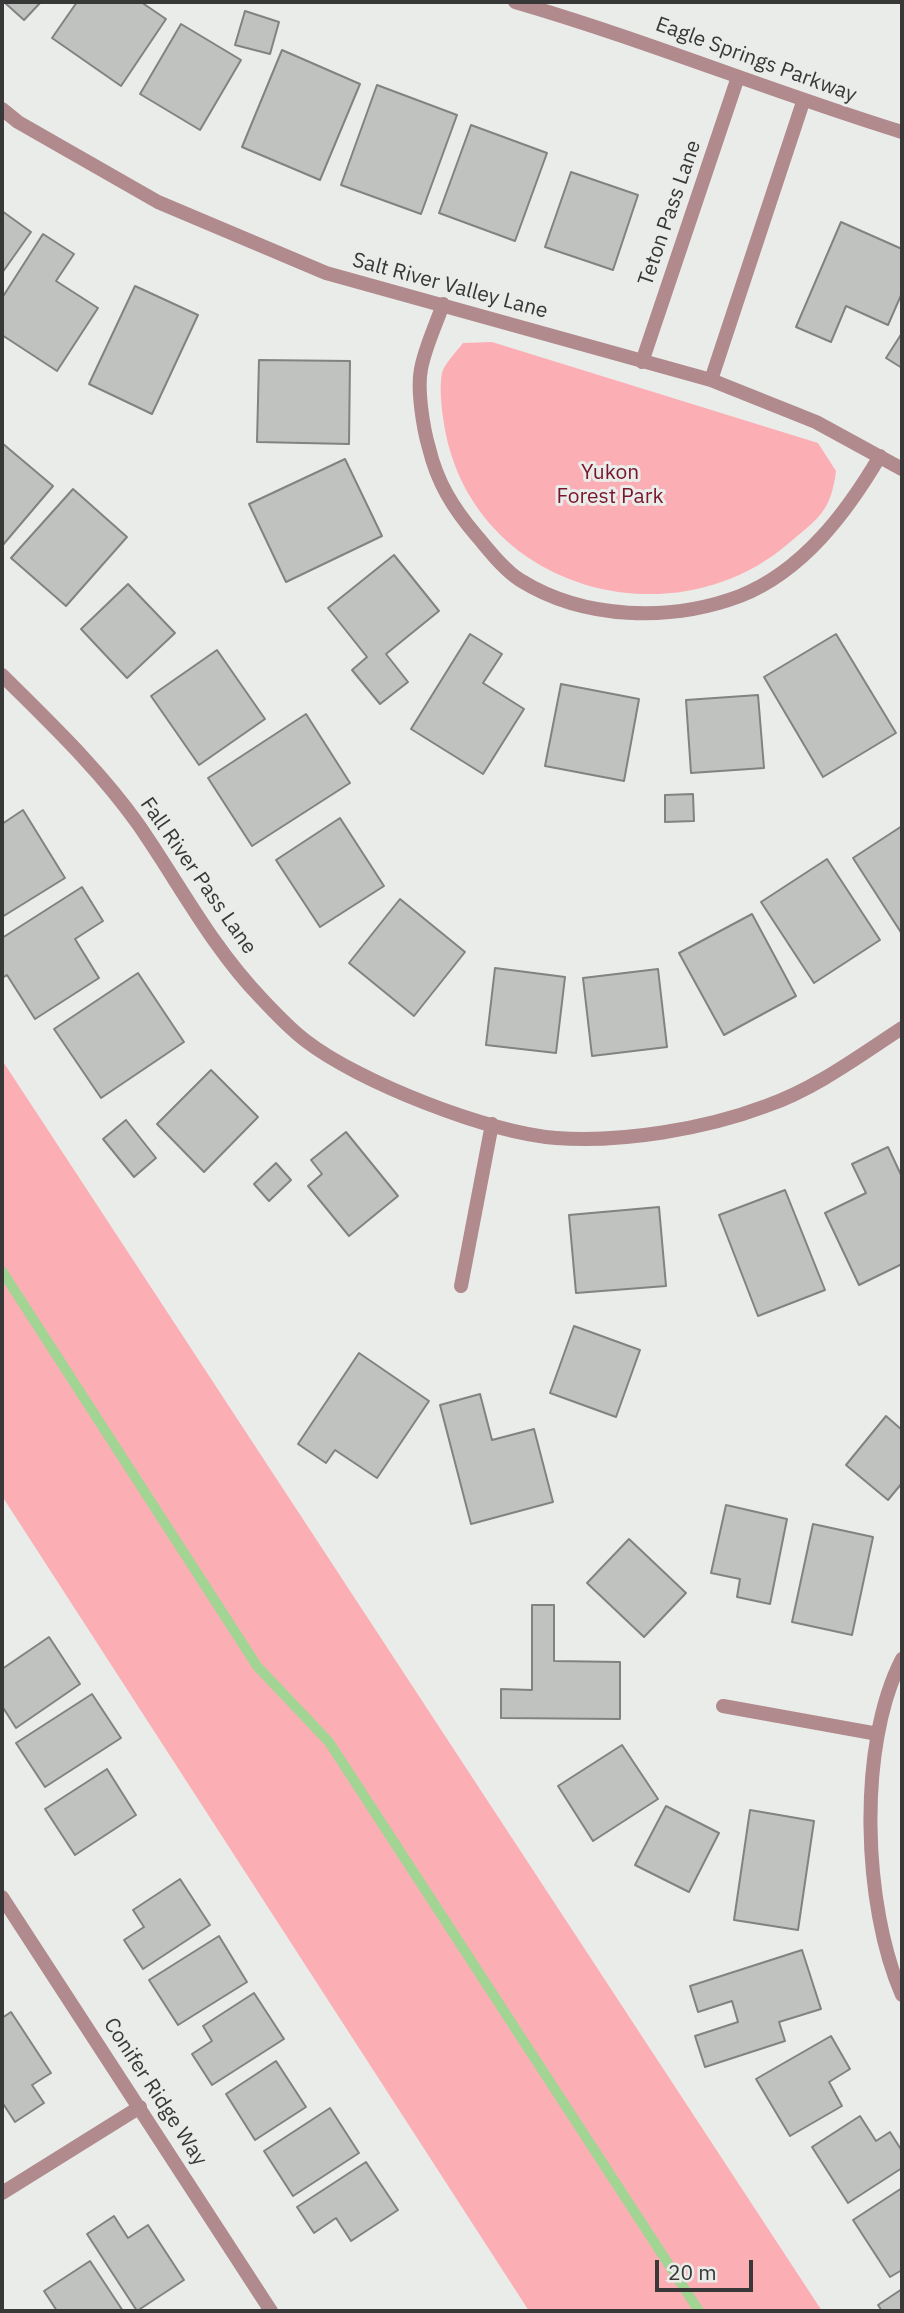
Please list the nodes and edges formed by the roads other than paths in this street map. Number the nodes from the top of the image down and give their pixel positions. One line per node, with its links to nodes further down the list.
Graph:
1 (515, 2): 2 (street, Eagle Springs Parkway)
2 (738, 77): 3 (street, Eagle Springs Parkway); 7 (street, Teton Pass Lane)
3 (803, 102): 5 (street, Eagle Springs Parkway); 8 (street)
4 (2, 109): 6 (street, Salt River Valley Lane)
5 (902, 132)
6 (443, 304): 7 (street, Salt River Valley Lane); 9 (street)
7 (642, 362): 8 (street, Salt River Valley Lane)
8 (711, 380): 9 (street, Salt River Valley Lane)
9 (880, 456): 10 (street, Salt River Valley Lane)
10 (902, 469)
11 (2, 675): 13 (street, Fall River Pass Lane)
12 (902, 1028): 13 (street, Fall River Pass Lane)
13 (492, 1124): 14 (street)
14 (461, 1286)
15 (902, 1659): 17 (street)
16 (723, 1706): 17 (street)
17 (878, 1734): 19 (street)
18 (2, 1897): 20 (street, Conifer Ridge Way)
19 (902, 1995)
20 (140, 2107): 21 (street); 22 (street, Conifer Ridge Way)
21 (2, 2193)
22 (271, 2311)

